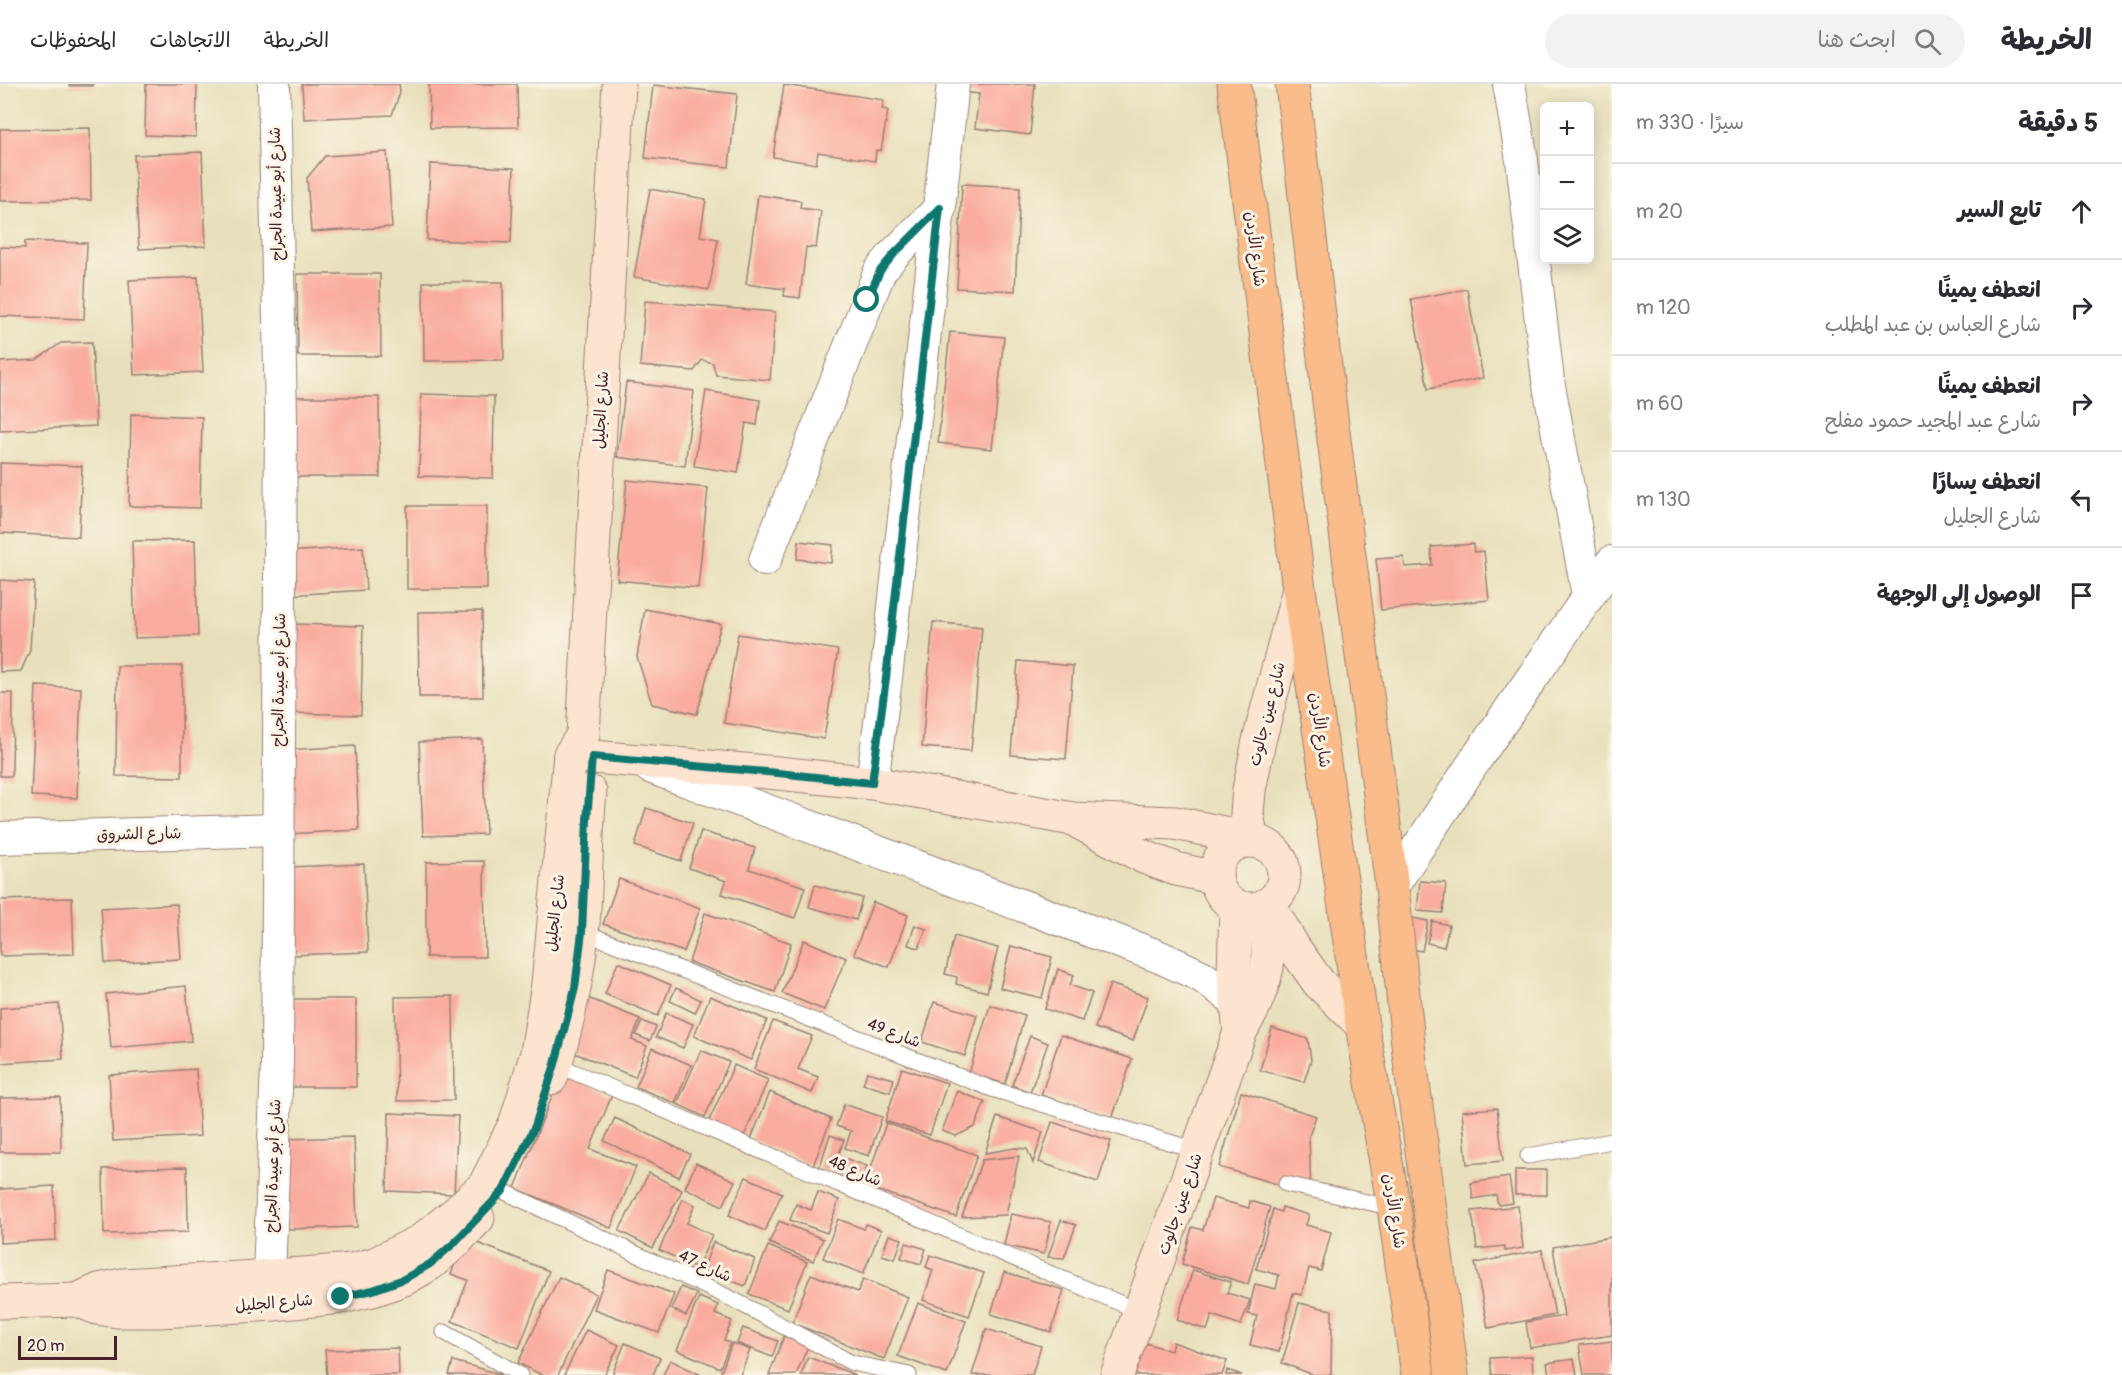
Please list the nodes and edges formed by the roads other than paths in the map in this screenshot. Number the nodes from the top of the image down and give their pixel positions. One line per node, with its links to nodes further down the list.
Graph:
1 (274, 84): 16 (street, شارع أبو عبيدة الجراح)
2 (619, 84): 12 (street, شارع الجليل)
3 (953, 84): 7 (street)
4 (1234, 84): 10 (highway, شارع الأردن)
5 (1292, 84): 20 (highway)
6 (1509, 84): 11 (street)
7 (940, 208): 8 (street); 14 (street)
8 (765, 560)
9 (1612, 562): 11 (street)
10 (1299, 589): 18 (street, شارع عين جالوت); 24 (highway, شارع الأردن)
11 (1588, 595): 20 (street)
12 (582, 749): 13 (street); 22 (street, شارع الجليل); 30 (street, شارع الجليل)
13 (629, 760): 14 (street); 23 (street)
14 (872, 783): 15 (street)
15 (1073, 819): 18 (street); 19 (street)
16 (278, 830): 17 (street, شارع الشروق); 32 (street, شارع أبو عبيدة الجراح)
17 (0, 838)
18 (1247, 842): 19 (street); 21 (street)
19 (1216, 878): 21 (street)
20 (1392, 887): 41 (highway)
21 (1256, 905): 23 (street, شارع عين جالوت); 24 (street)
22 (582, 932): 25 (street, شارع الجليل); 27 (lane, شارع 49)
23 (1242, 1015): 27 (street, شارع عين جالوت)
24 (1362, 1025): 31 (highway, شارع الأردن)
25 (555, 1064): 30 (street, شارع الجليل); 35 (lane, شارع 48)
26 (1612, 1141): 28 (lane)
27 (1198, 1151): 35 (street, شارع عين جالوت)
28 (1528, 1156)
29 (1286, 1184): 31 (lane)
30 (494, 1188): 32 (street, شارع الجليل); 33 (street, شارع الجليل); 38 (lane, شارع 47)
31 (1394, 1208): 40 (highway, شارع الأردن)
32 (269, 1276): 33 (street, شارع الجليل)
33 (77, 1300): 34 (street, شارع الجليل)
34 (0, 1302)
35 (1142, 1312): 39 (street, شارع عين جالوت)
36 (444, 1332): 37 (lane)
37 (520, 1375)
38 (909, 1375)
39 (1117, 1375)
40 (1418, 1375)
41 (1452, 1375)

